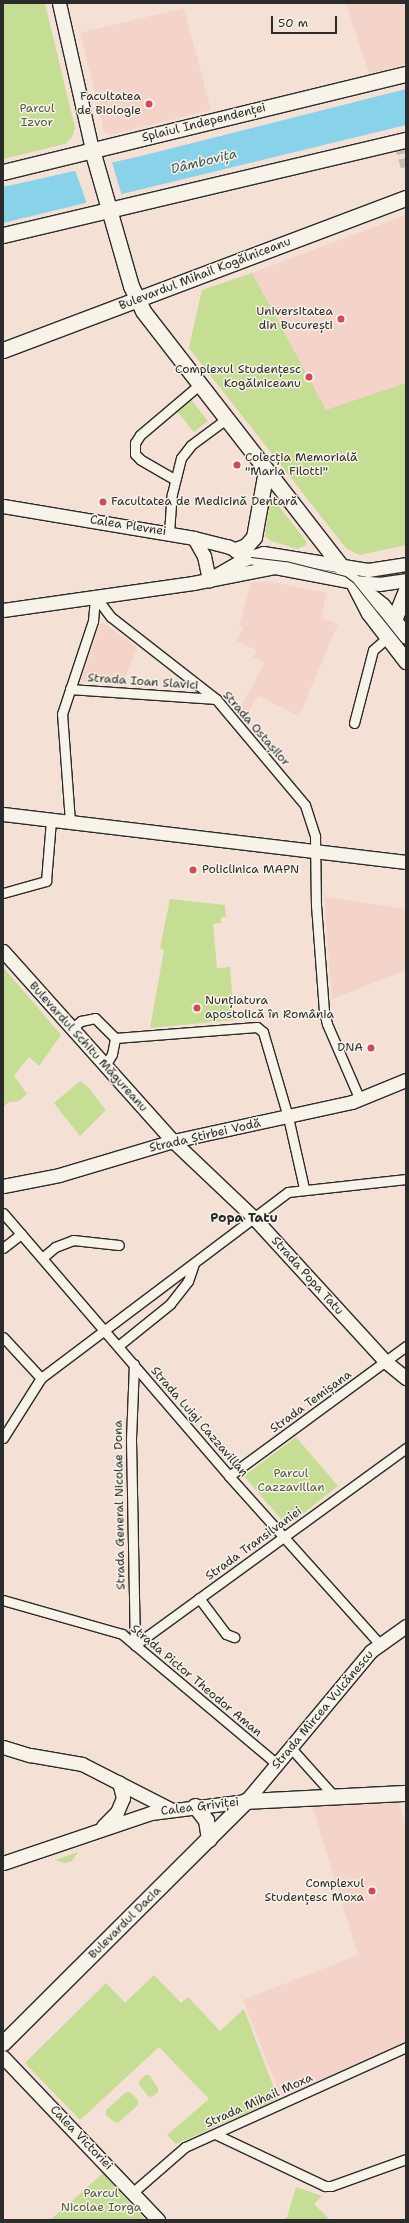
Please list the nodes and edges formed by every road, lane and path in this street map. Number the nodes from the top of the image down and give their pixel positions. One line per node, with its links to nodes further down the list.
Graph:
1 (59, 3): 4 (street)
2 (406, 74): 4 (main road, Splaiul Independenței)
3 (401, 142): 7 (main road)
4 (93, 156): 5 (main road, Splaiul Independenței); 7 (main road)
5 (3, 172)
6 (406, 198): 9 (main road, Bulevardul Mihail Kogălniceanu)
7 (107, 204): 8 (main road); 9 (main road)
8 (3, 235)
9 (136, 300): 10 (main road, Bulevardul Mihail Kogălniceanu); 11 (main road)
10 (3, 350)
11 (199, 385): 12 (main road); 14 (street)
12 (226, 419): 13 (main road); 14 (street)
13 (266, 470): 18 (main road); 21 (main road)
14 (174, 479): 16 (street)
15 (3, 506): 16 (street, Calea Plevnei)
16 (170, 533): 17 (street, Calea Plevnei)
17 (194, 538): 18 (street, Calea Plevnei); 23 (street)
18 (236, 550): 19 (street, Calea Plevnei)
19 (251, 557): 21 (street); 22 (street, Calea Plevnei); 23 (street)
20 (406, 564): 21 (street)
21 (341, 566): 25 (main road)
22 (275, 567): 23 (street, Calea Plevnei); 25 (street, Calea Plevnei)
23 (209, 580): 27 (street, Calea Plevnei)
24 (406, 580): 25 (street, Calea Plevnei)
25 (353, 582): 29 (main road); 31 (main road)
26 (406, 592): 29 (main road)
27 (95, 596): 28 (street, Calea Plevnei); 33 (street); 34 (street, Strada Ostașilor)
28 (3, 610)
29 (394, 620): 30 (main road)
30 (406, 636)
31 (388, 638): 32 (main road); 35 (street)
32 (406, 661)
33 (70, 689): 34 (street, Strada Ioan Slavici); 38 (street)
34 (216, 699): 39 (street, Strada Ostașilor)
35 (354, 723)
36 (3, 814): 37 (street)
37 (51, 820): 38 (street); 41 (street)
38 (70, 822): 39 (street)
39 (315, 851): 40 (street); 47 (street, Strada Ostașilor)
40 (406, 862)
41 (3, 892)
42 (3, 951): 43 (street, Bulevardul Schitu Măgureanu)
43 (71, 1029): 44 (street); 45 (street, Bulevardul Schitu Măgureanu)
44 (115, 1038): 45 (street); 48 (street)
45 (105, 1066): 49 (street, Bulevardul Schitu Măgureanu)
46 (406, 1080): 47 (street, Strada Știrbei Vodă)
47 (360, 1100): 48 (street, Strada Știrbei Vodă)
48 (288, 1117): 49 (street, Strada Știrbei Vodă); 52 (street)
49 (173, 1141): 51 (street, Strada Știrbei Vodă); 54 (street, Strada Popa Tatu)
50 (406, 1179): 52 (street)
51 (3, 1186)
52 (304, 1188): 54 (street)
53 (3, 1212): 55 (street, Strada Luigi Cazzavillan)
54 (254, 1218): 59 (street); 64 (street, Strada Popa Tatu)
55 (21, 1234): 57 (street); 58 (street, Strada Luigi Cazzavillan)
56 (119, 1245): 58 (street)
57 (3, 1248)
58 (42, 1258): 60 (street, Strada Luigi Cazzavillan)
59 (194, 1264): 60 (street); 62 (street)
60 (105, 1331): 62 (street, Strada Luigi Cazzavillan); 66 (street)
61 (3, 1337): 66 (street)
62 (118, 1346): 65 (street, Strada Luigi Cazzavillan)
63 (406, 1346): 64 (street, Strada Temișana)
64 (386, 1362): 67 (street, Strada Popa Tatu); 70 (street, Strada Temișana)
65 (134, 1364): 70 (street, Strada Luigi Cazzavillan); 77 (street, Strada General Nicolae Dona)
66 (41, 1378): 68 (street)
67 (406, 1378)
68 (3, 1438)
69 (406, 1448): 71 (street, Strada Transilvaniei)
70 (229, 1476): 71 (street, Strada Luigi Cazzavillan)
71 (283, 1537): 72 (street, Strada Transilvaniei); 76 (street, Strada Luigi Cazzavillan)
72 (199, 1598): 75 (street); 77 (street, Strada Transilvaniei)
73 (3, 1600): 77 (street, Strada Pictor Theodor Aman)
74 (406, 1626): 76 (street, Strada Mircea Vulcănescu)
75 (234, 1637)
76 (379, 1644): 79 (street, Strada Mircea Vulcănescu)
77 (135, 1645): 80 (street, Strada Pictor Theodor Aman)
78 (3, 1747): 81 (street)
79 (291, 1748): 80 (street, Strada Mircea Vulcănescu); 83 (street)
80 (277, 1764): 84 (street, Strada Mircea Vulcănescu)
81 (119, 1782): 86 (street); 87 (street)
82 (406, 1793): 83 (main road, Calea Griviței)
83 (333, 1795): 84 (main road, Calea Griviței)
84 (246, 1802): 85 (street, Calea Griviței); 88 (main road, Bulevardul Dacia)
85 (195, 1806): 86 (street, Calea Griviței); 88 (main road)
86 (170, 1809): 87 (street, Calea Griviței)
87 (102, 1828): 89 (street, Calea Griviței)
88 (209, 1839): 90 (main road, Bulevardul Dacia)
89 (3, 1863)
90 (3, 2043)
91 (406, 2047): 93 (street, Strada Mihail Moxa)
92 (3, 2057): 95 (street, Calea Victoriei)
93 (215, 2134): 94 (street); 95 (street, Strada Mihail Moxa)
94 (406, 2159)
95 (132, 2193): 96 (street, Calea Victoriei)
96 (158, 2220)

